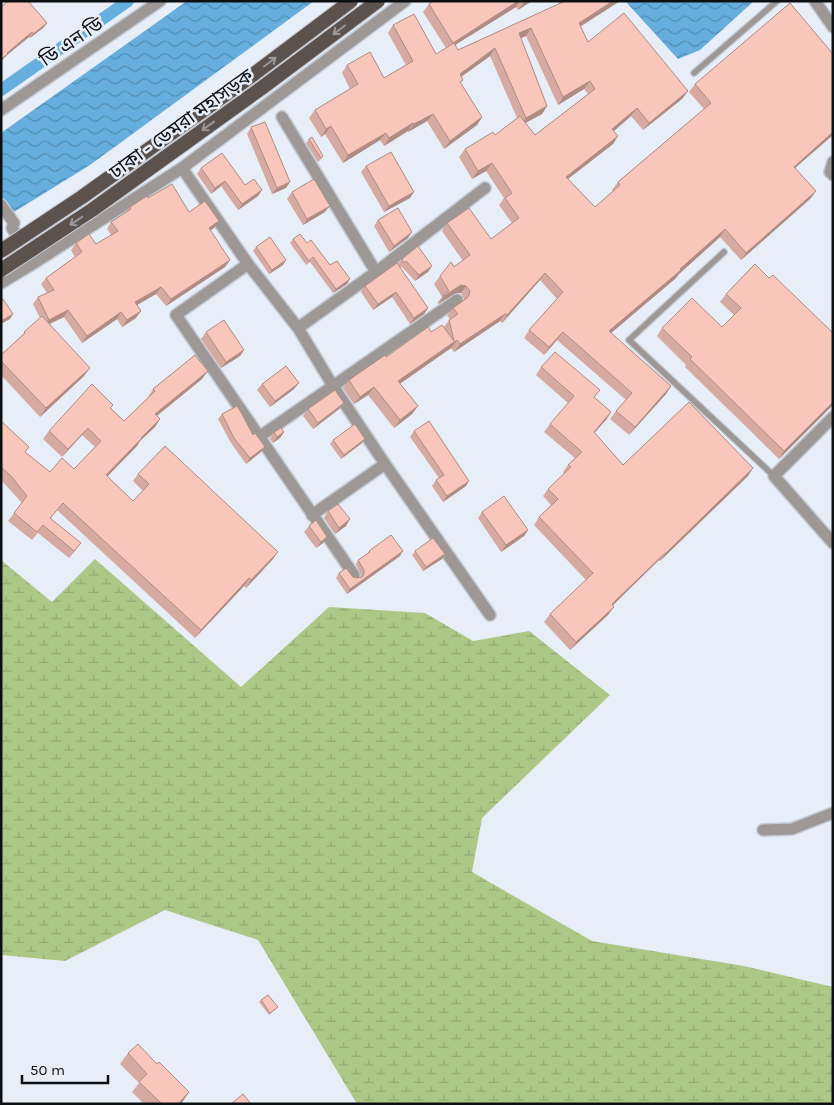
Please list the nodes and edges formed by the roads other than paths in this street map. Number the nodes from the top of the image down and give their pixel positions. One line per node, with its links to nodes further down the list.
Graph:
1 (160, 1): 9 (street, ডি এন ডি)
2 (351, 1): 16 (main road, ঢাকা - ডেমরা মহাসড়ক, one-way to 2, bridge)
3 (378, 1): 20 (main road, ঢাকা - ডেমরা মহাসড়ক, one-way to 20, bridge)
4 (405, 1): 12 (street)
5 (777, 1): 8 (lane)
6 (815, 1): 7 (street)
7 (833, 27)
8 (694, 73)
9 (1, 110)
10 (282, 116): 21 (street)
11 (833, 162): 13 (street)
12 (182, 168): 18 (street); 19 (street)
13 (833, 175)
14 (485, 188): 21 (street)
15 (1, 204): 18 (street)
16 (1, 250)
17 (724, 252): 29 (lane)
18 (39, 260): 22 (street)
19 (248, 264): 24 (street); 27 (street)
20 (1, 270)
21 (376, 272): 24 (street)
22 (1, 283)
23 (457, 300): 25 (street)
24 (298, 328): 25 (street)
25 (333, 386): 27 (street); 28 (street)
26 (833, 417): 29 (street)
27 (259, 437): 30 (street)
28 (386, 464): 30 (street); 33 (street)
29 (774, 476): 31 (street)
30 (312, 515): 32 (street)
31 (833, 543)
32 (354, 575)
33 (490, 616)
34 (833, 812): 35 (street)
35 (763, 830)

